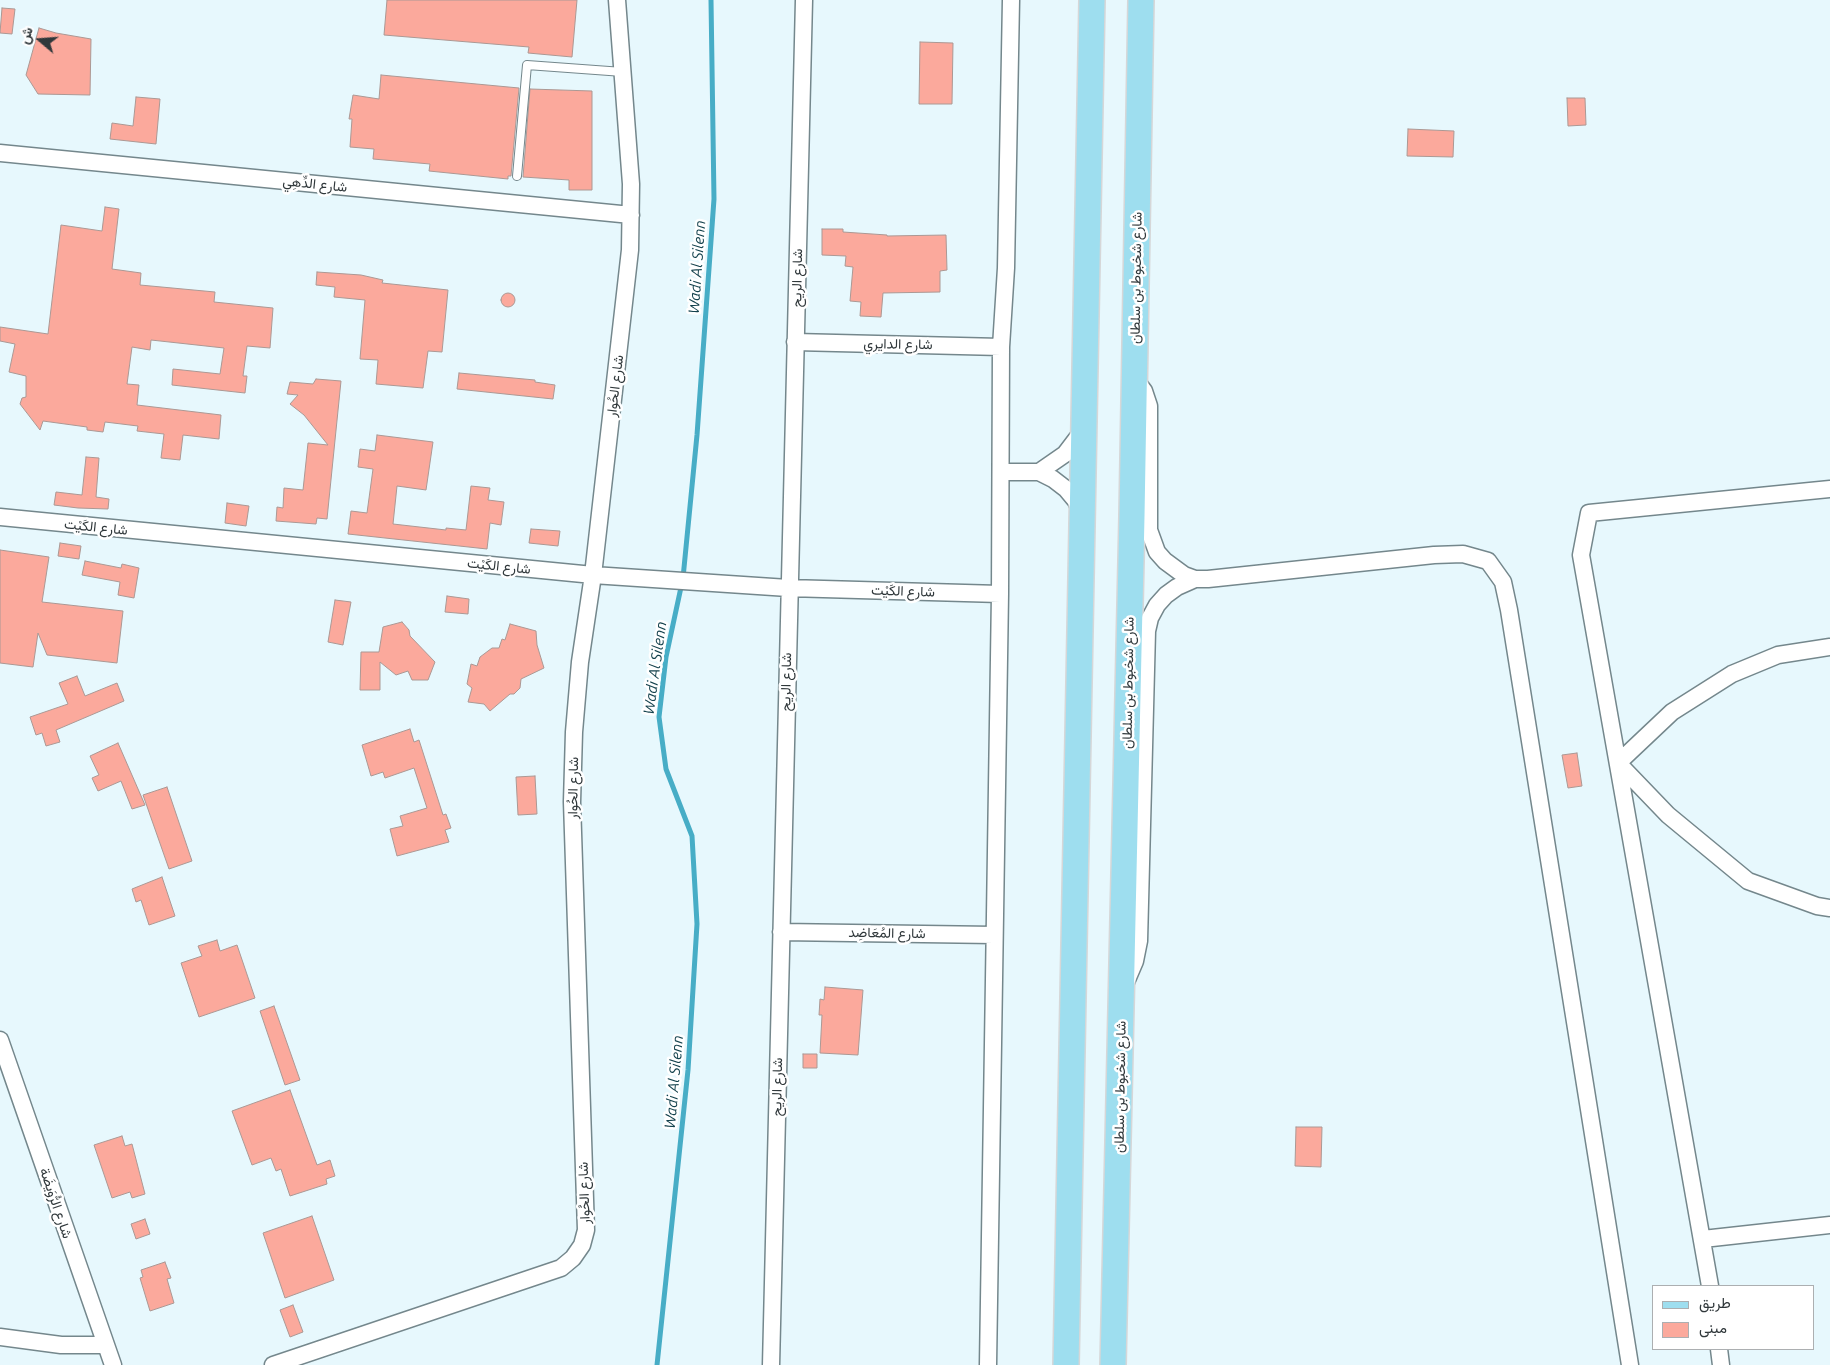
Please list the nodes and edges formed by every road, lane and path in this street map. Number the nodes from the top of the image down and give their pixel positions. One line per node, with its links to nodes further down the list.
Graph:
1 (617, 0): 6 (street, شارع الحُوار)
2 (804, 0): 10 (street, شارع الريح)
3 (1012, 0): 11 (street)
4 (1092, 0): 13 (main road)
5 (1141, 0): 12 (main road, شارع شخبوط بن سلطان)
6 (623, 72): 8 (lane); 9 (street, شارع الحُوار)
7 (0, 153): 9 (street, شارع الدِّهِي)
8 (517, 176)
9 (631, 215): 19 (street, شارع الحُوار)
10 (795, 342): 11 (street, شارع الدايري); 21 (street, شارع الريح)
11 (1001, 347): 14 (street)
12 (1134, 378): 20 (street); 28 (main road, شارع شخبوط بن سلطان)
13 (1084, 428): 15 (street); 17 (main road)
14 (1001, 472): 15 (street); 22 (street)
15 (1039, 472): 17 (street)
16 (1830, 489): 24 (street)
17 (1083, 515): 33 (main road)
18 (0, 517): 19 (street, شارع الكَيْت)
19 (593, 575): 21 (street, شارع الكَيْت); 39 (street, شارع الحُوار)
20 (1194, 579): 28 (street); 44 (street)
21 (788, 588): 22 (street, شارع الكَيْت); 26 (street, شارع الريح)
22 (1000, 594): 27 (street)
23 (1830, 647): 24 (street)
24 (1618, 763): 25 (street); 31 (street)
25 (1830, 908)
26 (781, 932): 27 (street, شارع المُعَاضِد); 40 (street, شارع الريح)
27 (994, 935): 41 (street)
28 (1122, 989): 43 (main road, شارع شخبوط بن سلطان)
29 (0, 1040): 36 (street, شارع الرُّوَيضَة)
30 (1830, 1225): 31 (street)
31 (1703, 1239): 32 (street)
32 (1710, 1285)
33 (1068, 1294): 35 (lane); 42 (main road)
34 (0, 1337): 36 (street)
35 (1057, 1340)
36 (106, 1345): 38 (street, شارع الرُّوَيضَة)
37 (1719, 1350): 45 (street)
38 (113, 1365)
39 (273, 1365)
40 (771, 1365)
41 (988, 1365)
42 (1066, 1365)
43 (1113, 1365)
44 (1630, 1365)
45 (1721, 1365)

